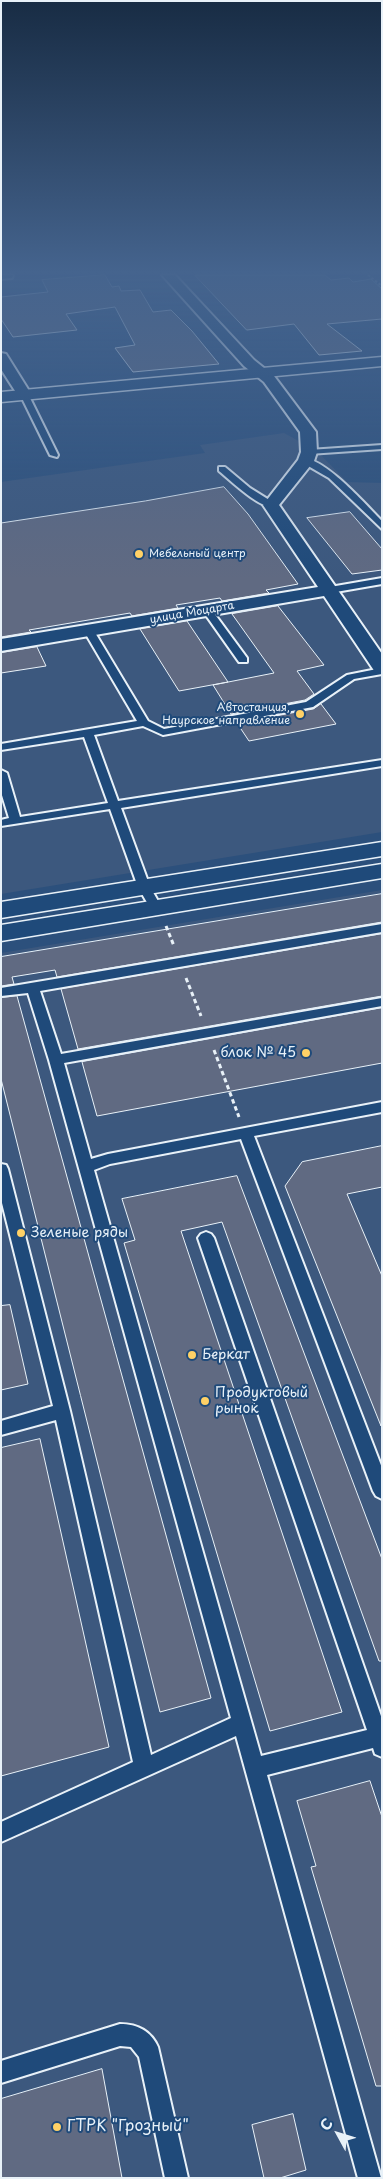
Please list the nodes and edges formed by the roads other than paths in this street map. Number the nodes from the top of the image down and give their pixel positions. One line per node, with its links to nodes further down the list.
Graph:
1 (13, 377): 4 (street)
2 (210, 377): 4 (street)
3 (266, 377): 8 (street)
4 (24, 394): 5 (street); 7 (lane)
5 (1, 397)
6 (382, 447): 8 (lane)
7 (54, 454)
8 (307, 457): 10 (street); 11 (lane)
9 (222, 469): 10 (lane)
10 (271, 505): 13 (street)
11 (382, 526)
12 (382, 581): 13 (lane, улица Моцарта)
13 (330, 590): 14 (street, улица Моцарта); 18 (street)
14 (208, 611): 15 (street, улица Моцарта); 17 (lane)
15 (89, 631): 16 (street, улица Моцарта); 19 (lane)
16 (1, 646)
17 (243, 660)
18 (382, 670): 19 (lane)
19 (144, 723): 20 (lane)
20 (88, 733): 21 (lane); 24 (lane)
21 (1, 747)
22 (382, 763): 24 (lane)
23 (1, 773): 25 (lane)
24 (114, 806): 25 (lane); 29 (lane)
25 (16, 820): 26 (lane)
26 (1, 823)
27 (382, 849): 29 (street)
28 (382, 871): 30 (street)
29 (144, 887): 30 (lane); 31 (street)
30 (156, 908): 33 (street)
31 (1, 910)
32 (382, 928): 34 (lane)
33 (1, 933)
34 (33, 988): 35 (lane); 37 (lane)
35 (1, 992)
36 (382, 1002): 37 (lane)
37 (56, 1060): 40 (lane)
38 (382, 1108): 39 (lane)
39 (246, 1134): 40 (lane); 45 (lane)
40 (86, 1167): 46 (lane)
41 (1, 1169): 43 (lane)
42 (206, 1238): 47 (lane)
43 (62, 1411): 44 (lane); 48 (lane)
44 (1, 1428)
45 (382, 1491)
46 (241, 1724): 48 (lane); 49 (lane)
47 (380, 1742): 49 (lane)
48 (144, 1768): 50 (lane)
49 (254, 1768): 53 (lane)
50 (1, 1832)
51 (1, 2072): 52 (lane)
52 (177, 2178)
53 (370, 2178)

